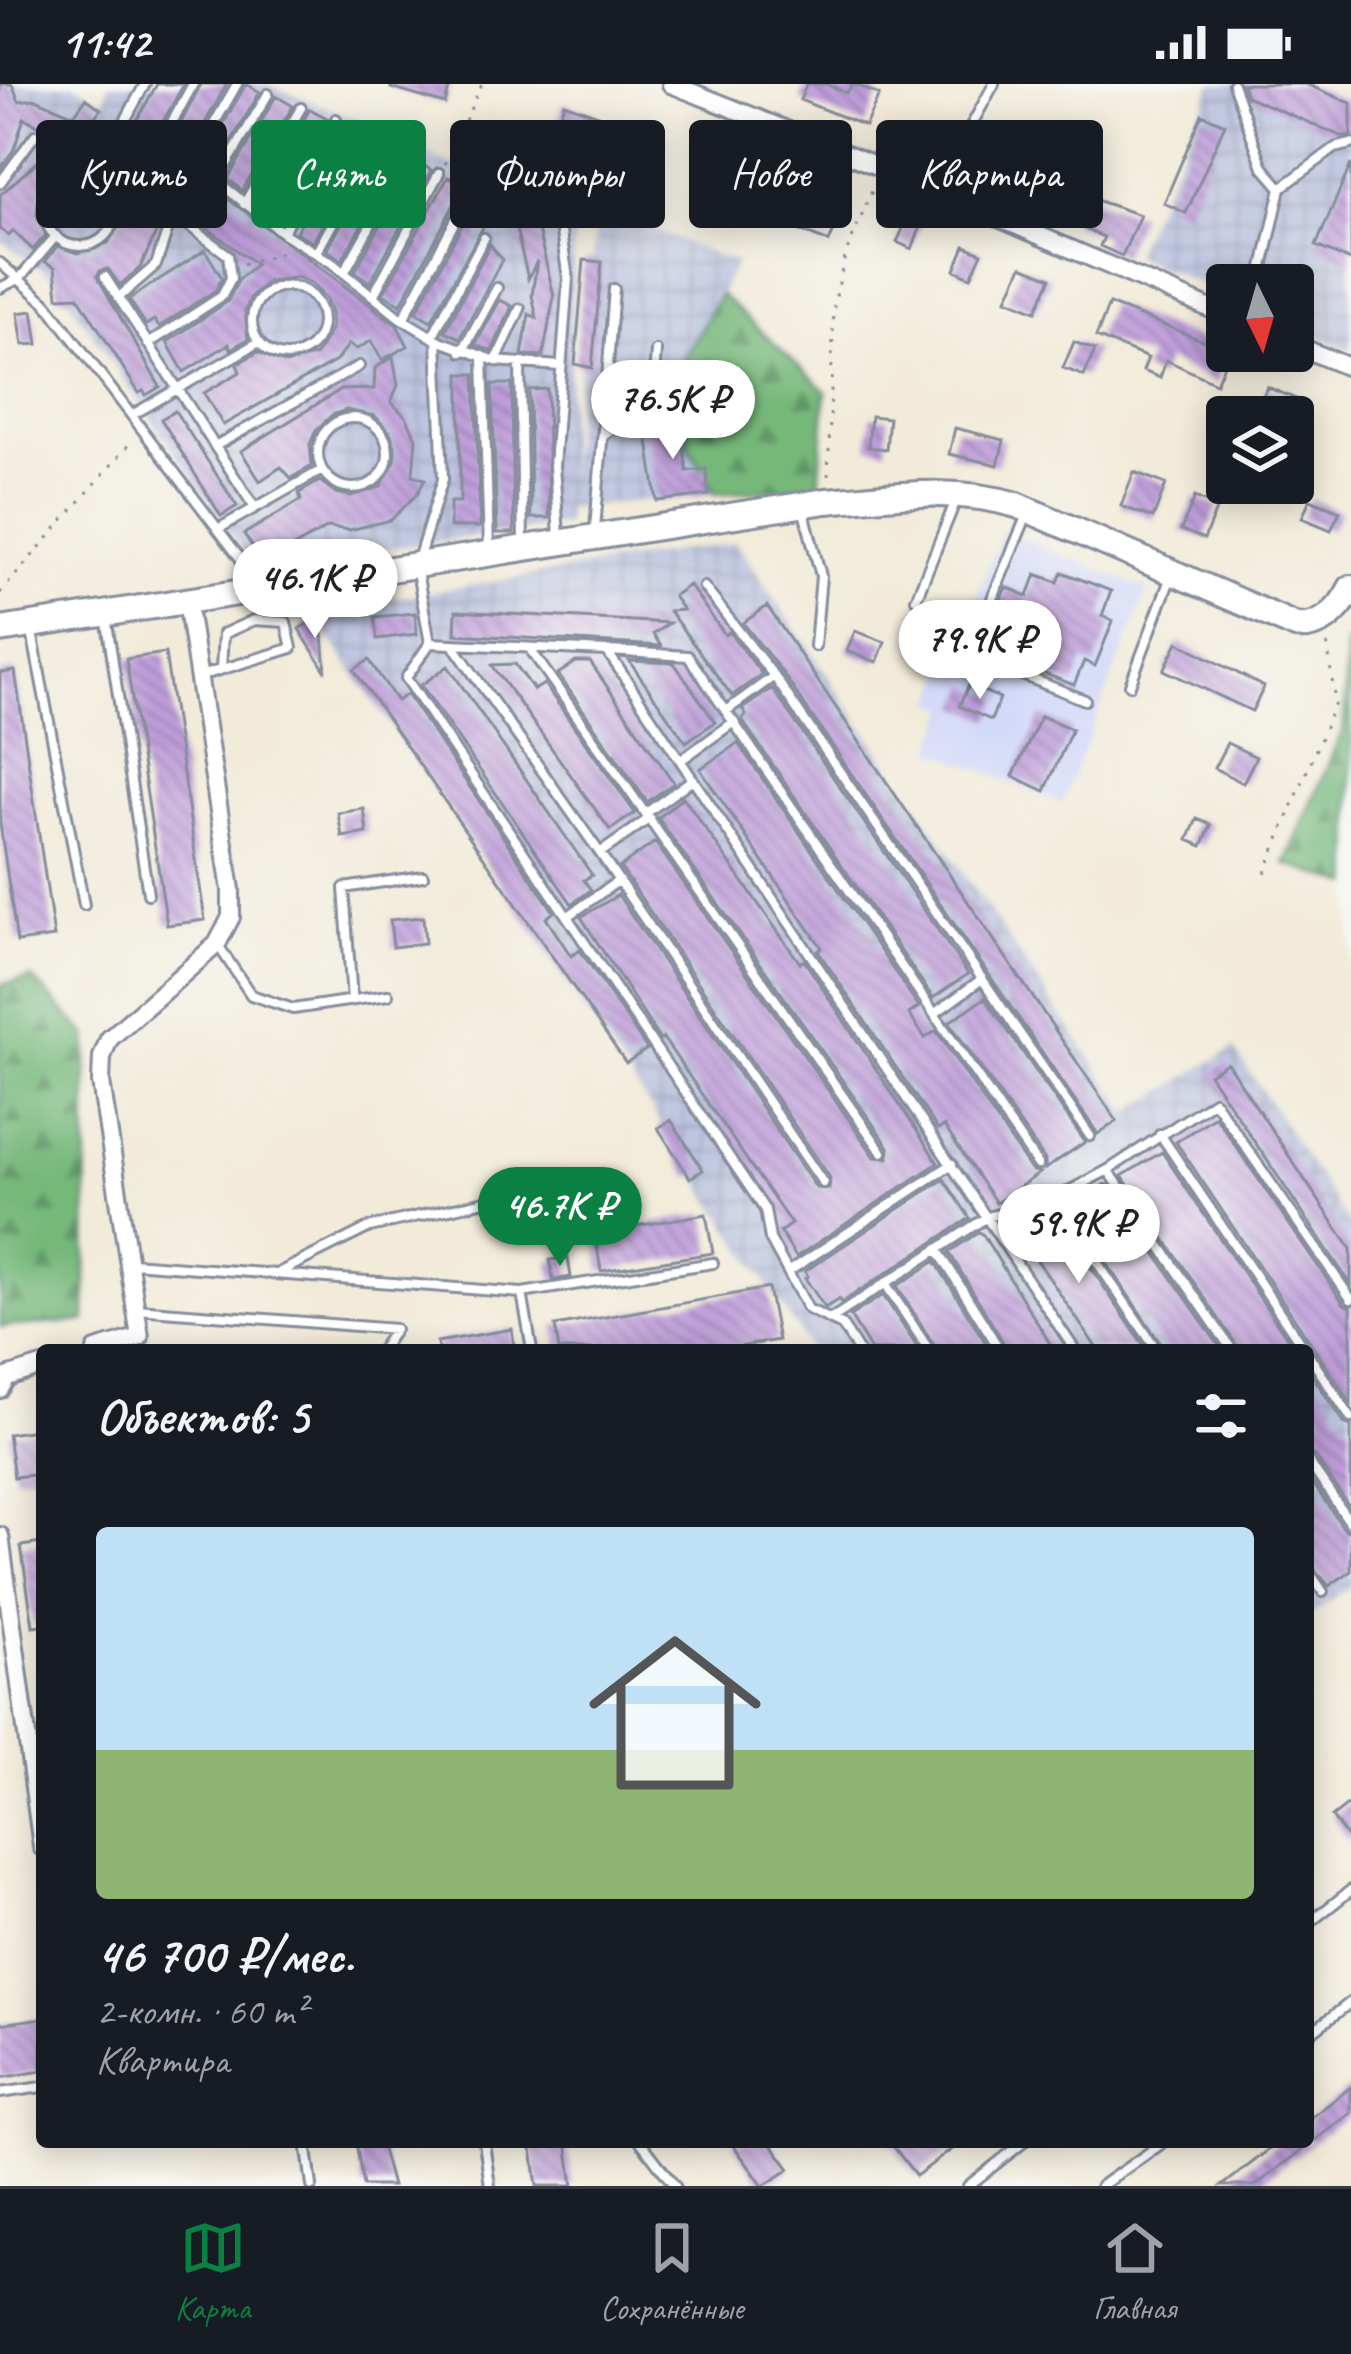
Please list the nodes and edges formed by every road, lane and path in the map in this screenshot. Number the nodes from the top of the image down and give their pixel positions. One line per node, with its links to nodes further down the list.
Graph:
1 (146, 84): 11 (lane)
2 (193, 84): 12 (lane)
3 (236, 84): 13 (lane)
4 (482, 84): 19 (path)
5 (671, 84): 18 (street)
6 (994, 84): 14 (lane)
7 (1233, 84): 22 (lane)
8 (268, 94): 17 (lane)
9 (302, 108): 24 (lane)
10 (336, 119): 32 (lane)
11 (126, 120)
12 (173, 120)
13 (216, 120)
14 (974, 120)
15 (35, 135): 21 (lane)
16 (1351, 144): 22 (lane)
17 (227, 166)
18 (876, 166)
19 (440, 173): 45 (lane)
20 (876, 180): 69 (path)
21 (0, 183)
22 (1281, 188): 37 (lane)
23 (227, 190): 24 (lane)
24 (244, 204): 32 (lane)
25 (168, 228): 46 (lane)
26 (192, 228): 38 (lane)
27 (330, 228): 35 (lane)
28 (369, 228): 39 (lane)
29 (451, 228): 49 (lane)
30 (560, 228): 60 (lane)
31 (1022, 228): 47 (street)
32 (283, 232): 35 (lane); 38 (path)
33 (56, 236): 33 (lane); 41 (lane)
34 (484, 238): 50 (lane)
35 (316, 253): 39 (lane)
36 (0, 263): 41 (lane)
37 (1263, 264)
38 (230, 268): 52 (lane)
39 (344, 273): 45 (lane)
40 (105, 277): 46 (lane)
41 (20, 278): 42 (lane); 63 (lane)
42 (0, 288)
43 (496, 288): 54 (lane)
44 (614, 289): 65 (lane)
45 (373, 296): 49 (lane)
46 (118, 298): 52 (lane)
47 (1206, 307)
48 (520, 309): 57 (lane)
49 (403, 319): 50 (lane)
50 (435, 339): 54 (lane); 77 (lane)
51 (260, 341): 51 (lane); 62 (lane)
52 (148, 344): 62 (lane)
53 (656, 350): 65 (lane)
54 (463, 352): 56 (lane)
55 (1314, 353): 61 (street)
56 (483, 358): 57 (lane); 76 (lane)
57 (496, 361): 58 (lane)
58 (520, 364): 60 (lane); 75 (lane)
59 (359, 366): 66 (lane)
60 (559, 366): 74 (lane)
61 (1351, 368)
62 (178, 390): 63 (lane); 66 (lane)
63 (132, 416): 64 (lane)
64 (142, 430): 72 (lane); 82 (path)
65 (603, 435): 73 (lane)
66 (215, 446): 70 (lane)
67 (322, 470): 67 (lane); 70 (lane)
68 (958, 493): 69 (street); 71 (street); 83 (lane)
69 (814, 503): 73 (street); 91 (lane)
70 (255, 508): 72 (lane)
71 (1029, 510): 78 (street); 98 (lane)
72 (218, 529): 81 (lane)
73 (594, 537): 74 (street)
74 (559, 543): 75 (street)
75 (523, 549): 76 (street)
76 (490, 554): 77 (street)
77 (416, 566): 81 (street); 89 (lane)
78 (1172, 572): 86 (street); 97 (lane)
79 (704, 587): 95 (lane)
80 (1351, 588): 86 (street)
81 (264, 589): 84 (street)
82 (0, 593)
83 (916, 599)
84 (187, 601): 85 (street); 96 (street)
85 (106, 614): 87 (street); 108 (lane)
86 (1316, 624): 105 (path)
87 (31, 625): 88 (street); 109 (lane)
88 (0, 630)
89 (430, 643): 90 (lane); 110 (lane)
90 (452, 644): 92 (lane); 104 (lane)
91 (815, 646)
92 (530, 647): 93 (lane); 103 (lane)
93 (607, 651): 99 (lane); 101 (lane)
94 (221, 668): 94 (lane); 96 (lane)
95 (774, 676): 99 (lane); 112 (lane)
96 (199, 677): 111 (street)
97 (1130, 685)
98 (1085, 700)
99 (726, 711): 100 (lane)
100 (734, 722): 101 (lane); 115 (lane)
101 (680, 760): 102 (lane)
102 (693, 779): 103 (lane); 119 (lane)
103 (648, 816): 104 (lane); 118 (lane)
104 (600, 853): 107 (lane)
105 (1265, 873)
106 (423, 876): 114 (lane)
107 (618, 881): 110 (lane); 122 (lane)
108 (148, 893)
109 (84, 905)
110 (567, 916): 129 (lane)
111 (218, 944): 114 (lane); 127 (street)
112 (982, 979): 115 (lane); 117 (lane)
113 (388, 995): 114 (lane)
114 (352, 1000)
115 (934, 1013): 120 (lane)
116 (1160, 1134): 121 (lane); 133 (lane); 145 (lane)
117 (1090, 1136)
118 (882, 1151)
119 (952, 1164): 125 (lane); 129 (lane)
120 (1038, 1165)
121 (1108, 1170): 124 (lane); 144 (lane)
122 (823, 1183)
123 (534, 1190): 130 (lane)
124 (1054, 1199): 125 (lane); 143 (lane)
125 (987, 1216): 126 (lane); 142 (lane)
126 (937, 1249): 131 (lane); 141 (lane)
127 (131, 1263): 130 (lane); 134 (street)
128 (713, 1263): 132 (lane)
129 (788, 1272): 135 (lane)
130 (275, 1274): 132 (lane)
131 (885, 1283): 135 (lane); 140 (lane)
132 (522, 1293): 138 (lane)
133 (1351, 1299)
134 (137, 1309): 136 (street); 137 (lane)
135 (830, 1319): 139 (lane)
136 (116, 1344)
137 (385, 1344)
138 (531, 1344)
139 (854, 1344)
140 (925, 1344)
141 (996, 1344)
142 (1071, 1344)
143 (1153, 1344)
144 (1228, 1344)
145 (1302, 1344)
146 (1314, 1362): 149 (lane)
147 (36, 1368): 148 (street)
148 (0, 1389)
149 (1351, 1418)
150 (1314, 1470): 151 (lane)
151 (1351, 1524)
152 (0, 1536): 155 (street)
153 (1314, 1579): 154 (lane)
154 (1323, 1592)
155 (36, 1803)
156 (1351, 1890): 157 (lane)
157 (1314, 1919)
158 (1351, 2002): 159 (lane)
159 (1314, 2030)
160 (36, 2088): 161 (lane)
161 (0, 2093)
162 (307, 2148): 167 (lane)
163 (485, 2148): 168 (lane)
164 (646, 2148): 169 (lane)
165 (1016, 2148): 170 (lane)
166 (1155, 2148): 171 (lane)
167 (312, 2186)
168 (490, 2186)
169 (674, 2186)
170 (968, 2186)
171 (1101, 2186)

